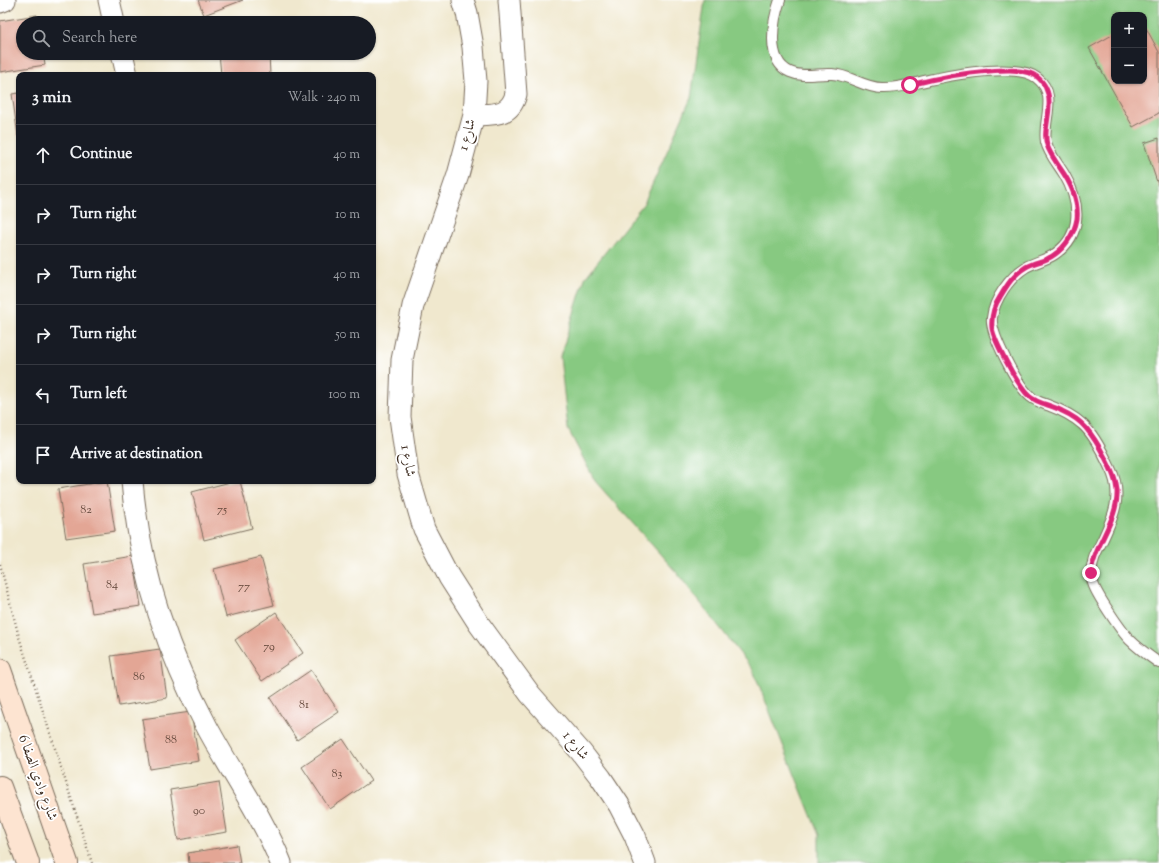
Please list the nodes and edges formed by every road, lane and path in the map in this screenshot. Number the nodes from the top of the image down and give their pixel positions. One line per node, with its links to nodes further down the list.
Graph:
1 (5, 0): 6 (street)
2 (109, 0): 7 (street)
3 (463, 0): 10 (street, شارع 1)
4 (510, 0): 10 (street)
5 (780, 0): 13 (lane)
6 (0, 2)
7 (112, 16)
8 (124, 60): 9 (street)
9 (126, 72)
10 (474, 115): 20 (street, شارع 1)
11 (132, 484): 19 (street)
12 (0, 564): 18 (path)
13 (1159, 663)
14 (0, 670): 17 (main road, شارع وادي الصفا 6)
15 (0, 787): 16 (main road)
16 (28, 863)
17 (67, 863)
18 (92, 863)
19 (281, 863)
20 (645, 863)

